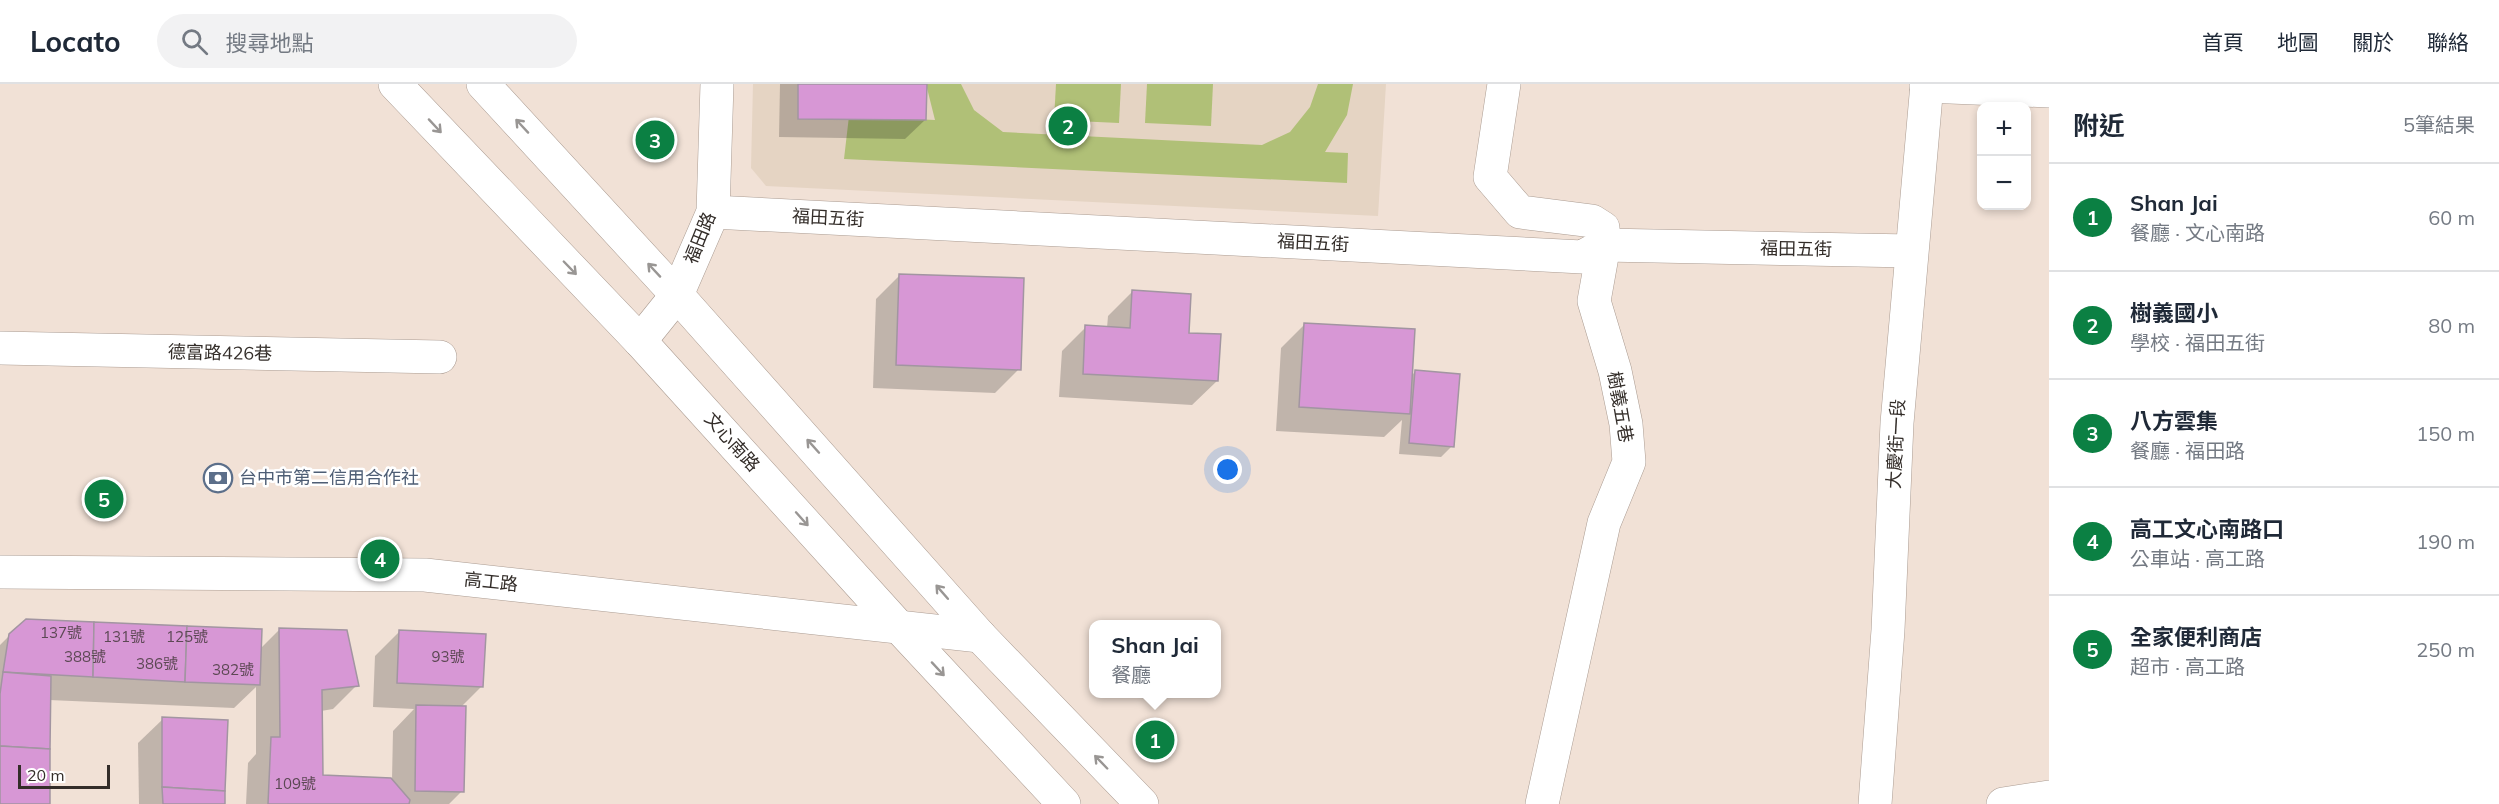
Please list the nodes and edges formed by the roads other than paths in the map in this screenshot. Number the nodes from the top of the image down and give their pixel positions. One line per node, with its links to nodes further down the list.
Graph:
1 (395, 84): 11 (street, 文心南路, one-way to 11)
2 (483, 84): 10 (street, one-way to 2)
3 (717, 84): 7 (street, 福田路)
4 (1504, 84): 8 (street)
5 (1926, 85): 6 (street); 9 (street, 大慶街一段)
6 (2049, 91)
7 (713, 212): 8 (street, 福田五街); 10 (street, 福田路)
8 (1604, 245): 9 (street, 福田五街); 20 (street, 樹義五巷)
9 (1911, 250): 21 (street, 大慶街一段)
10 (677, 295): 11 (street, 福田路); 16 (street, one-way to 10)
11 (640, 341): 15 (street, 文心南路, one-way to 15)
12 (0, 348): 13 (street, 德富路426巷)
13 (440, 357)
14 (0, 572): 15 (street, 高工路)
15 (898, 626): 16 (street, 高工路); 18 (street, 文心南路, one-way to 18)
16 (980, 636): 19 (street, one-way to 16)
17 (2049, 797): 22 (street)
18 (1064, 804)
19 (1142, 804)
20 (1542, 804)
21 (1875, 804)
22 (2003, 804)

